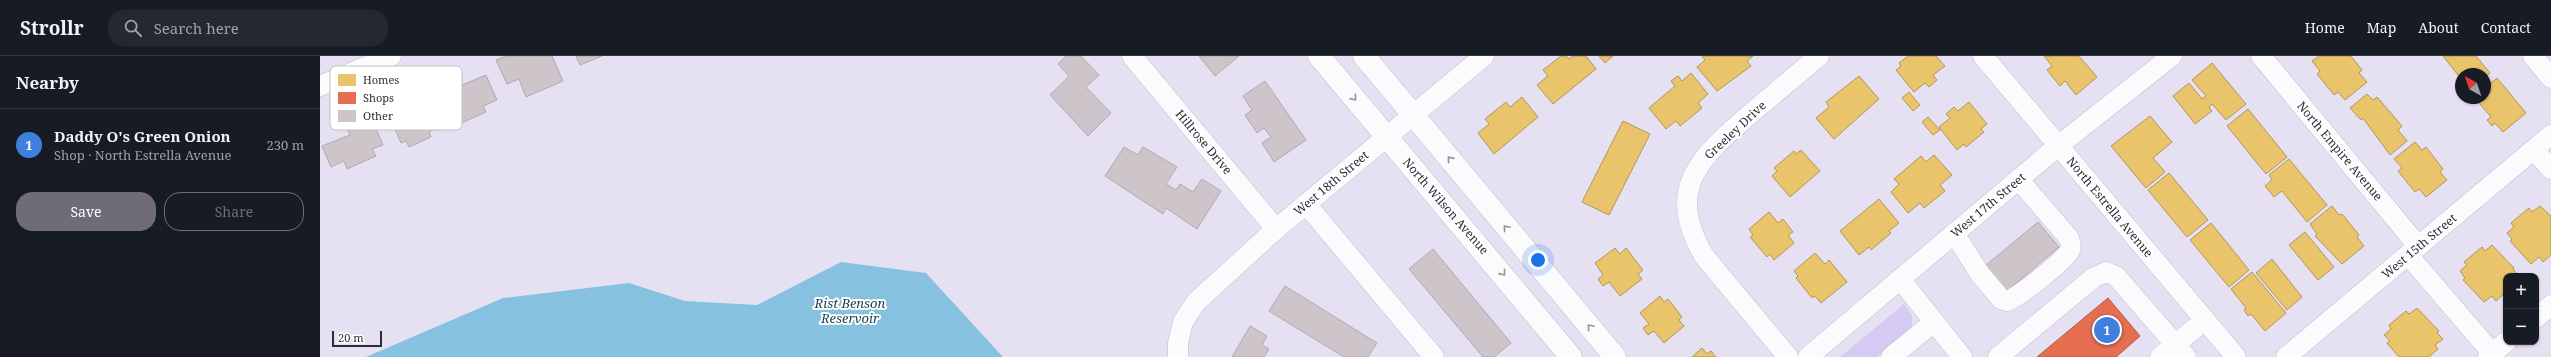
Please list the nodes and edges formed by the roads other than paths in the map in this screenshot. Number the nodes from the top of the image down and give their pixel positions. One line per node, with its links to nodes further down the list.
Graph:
1 (391, 56): 11 (street)
2 (1132, 56): 23 (street, Hillrose Drive)
3 (1319, 56): 17 (main road, North Wilson Avenue, one-way to 17)
4 (1364, 56): 15 (main road)
5 (1484, 56): 15 (street)
6 (1819, 56): 37 (street, Greeley Drive)
7 (1983, 56): 18 (street, North Estrella Avenue)
8 (2172, 56): 18 (street, West 17th Street)
9 (2260, 56): 25 (street, North Empire Avenue)
10 (2533, 56): 12 (street)
11 (367, 66)
12 (2551, 78)
13 (330, 82): 14 (street)
14 (320, 86)
15 (1413, 115): 17 (street, West 18th Street); 36 (main road, one-way to 15)
16 (2551, 135): 19 (street, West 15th Street)
17 (1386, 138): 22 (street, West 18th Street); 35 (main road, North Wilson Avenue, one-way to 35)
18 (2058, 146): 21 (street, West 17th Street); 29 (street, North Estrella Avenue)
19 (2534, 150): 20 (street); 25 (street, West 15th Street)
20 (2551, 169)
21 (2018, 179): 24 (street, West 17th Street); 24 (street)
22 (1306, 204): 23 (street, West 18th Street); 34 (street)
23 (1276, 229): 33 (street, West 18th Street)
24 (1954, 233): 26 (street, West 17th Street)
25 (2413, 251): 32 (street, North Empire Avenue); 44 (street, West 15th Street)
26 (1900, 279): 30 (street); 38 (street, West 17th Street)
27 (2551, 305): 28 (street)
28 (2539, 315)
29 (2205, 320): 31 (street); 43 (street, North Estrella Avenue)
30 (1934, 322): 39 (street); 40 (street)
31 (2181, 351): 41 (street); 42 (street)
32 (2495, 351)
33 (1178, 357)
34 (1434, 357)
35 (1572, 357)
36 (1615, 357)
37 (1788, 357)
38 (1808, 357)
39 (1891, 357)
40 (1962, 357)
41 (1998, 357)
42 (2160, 357)
43 (2236, 357)
44 (2286, 357)

